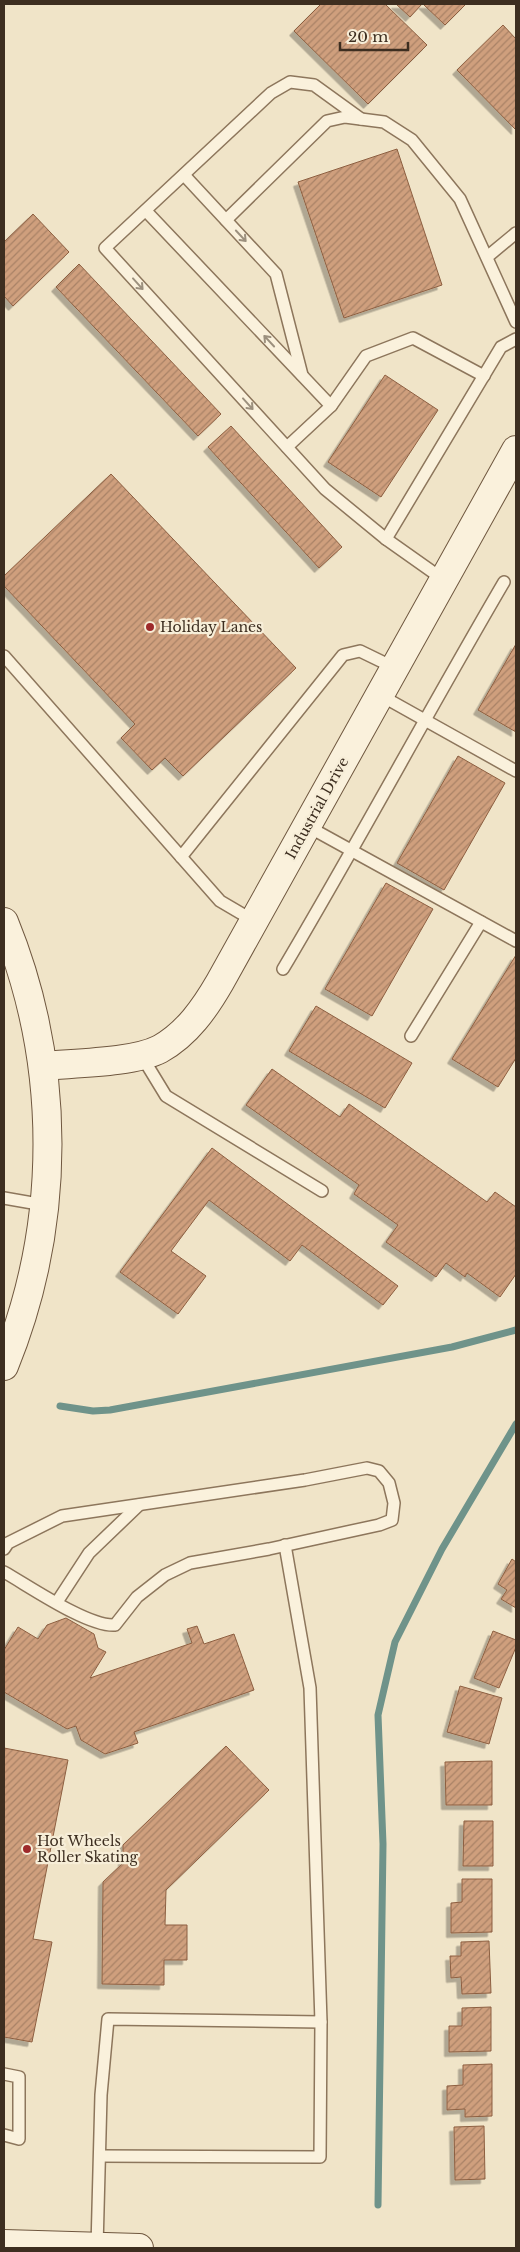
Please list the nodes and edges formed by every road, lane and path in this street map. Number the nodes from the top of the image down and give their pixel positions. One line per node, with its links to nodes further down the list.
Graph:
1 (361, 119): 2 (lane); 4 (lane); 6 (lane)
2 (184, 175): 3 (lane); 4 (lane)
3 (146, 211): 9 (lane, one-way to 3); 12 (lane, one-way to 12)
4 (226, 220): 9 (lane, one-way to 9)
5 (516, 233): 6 (lane)
6 (487, 258): 7 (lane)
7 (516, 322)
8 (516, 339): 10 (lane)
9 (302, 376): 11 (lane)
10 (484, 376): 11 (lane); 14 (lane)
11 (331, 406): 12 (lane)
12 (287, 447): 14 (lane)
13 (516, 450): 15 (main road, Industrial Drive)
14 (386, 539): 15 (lane)
15 (444, 580): 18 (main road, Industrial Drive)
16 (504, 582): 20 (lane)
17 (4, 656): 24 (lane)
18 (395, 668): 19 (main road, Industrial Drive); 24 (lane)
19 (380, 695): 20 (lane); 22 (main road, Industrial Drive)
20 (424, 720): 21 (lane); 23 (lane)
21 (516, 771)
22 (307, 826): 23 (lane); 25 (main road, Industrial Drive)
23 (353, 851): 26 (lane); 29 (lane)
24 (181, 856): 25 (lane)
25 (254, 921): 31 (main road, Industrial Drive)
26 (480, 922): 28 (lane); 30 (lane)
27 (6, 933): 32 (main road)
28 (516, 941)
29 (283, 970)
30 (411, 1036)
31 (141, 1055): 32 (main road, Industrial Drive); 33 (lane)
32 (43, 1066): 35 (main road)
33 (322, 1191)
34 (4, 1198): 35 (lane)
35 (44, 1205): 36 (main road)
36 (4, 1366)
37 (139, 1505): 38 (lane); 39 (lane); 41 (lane)
38 (285, 1545): 41 (lane); 42 (lane)
39 (4, 1549)
40 (4, 1572): 41 (lane)
41 (57, 1602)
42 (321, 2022): 45 (lane); 45 (lane)
43 (4, 2074): 44 (lane)
44 (4, 2135)
45 (101, 2156): 47 (lane)
46 (18, 2246): 47 (main road)
47 (97, 2247): 48 (main road)
48 (126, 2248): 49 (main road)
49 (139, 2248)

